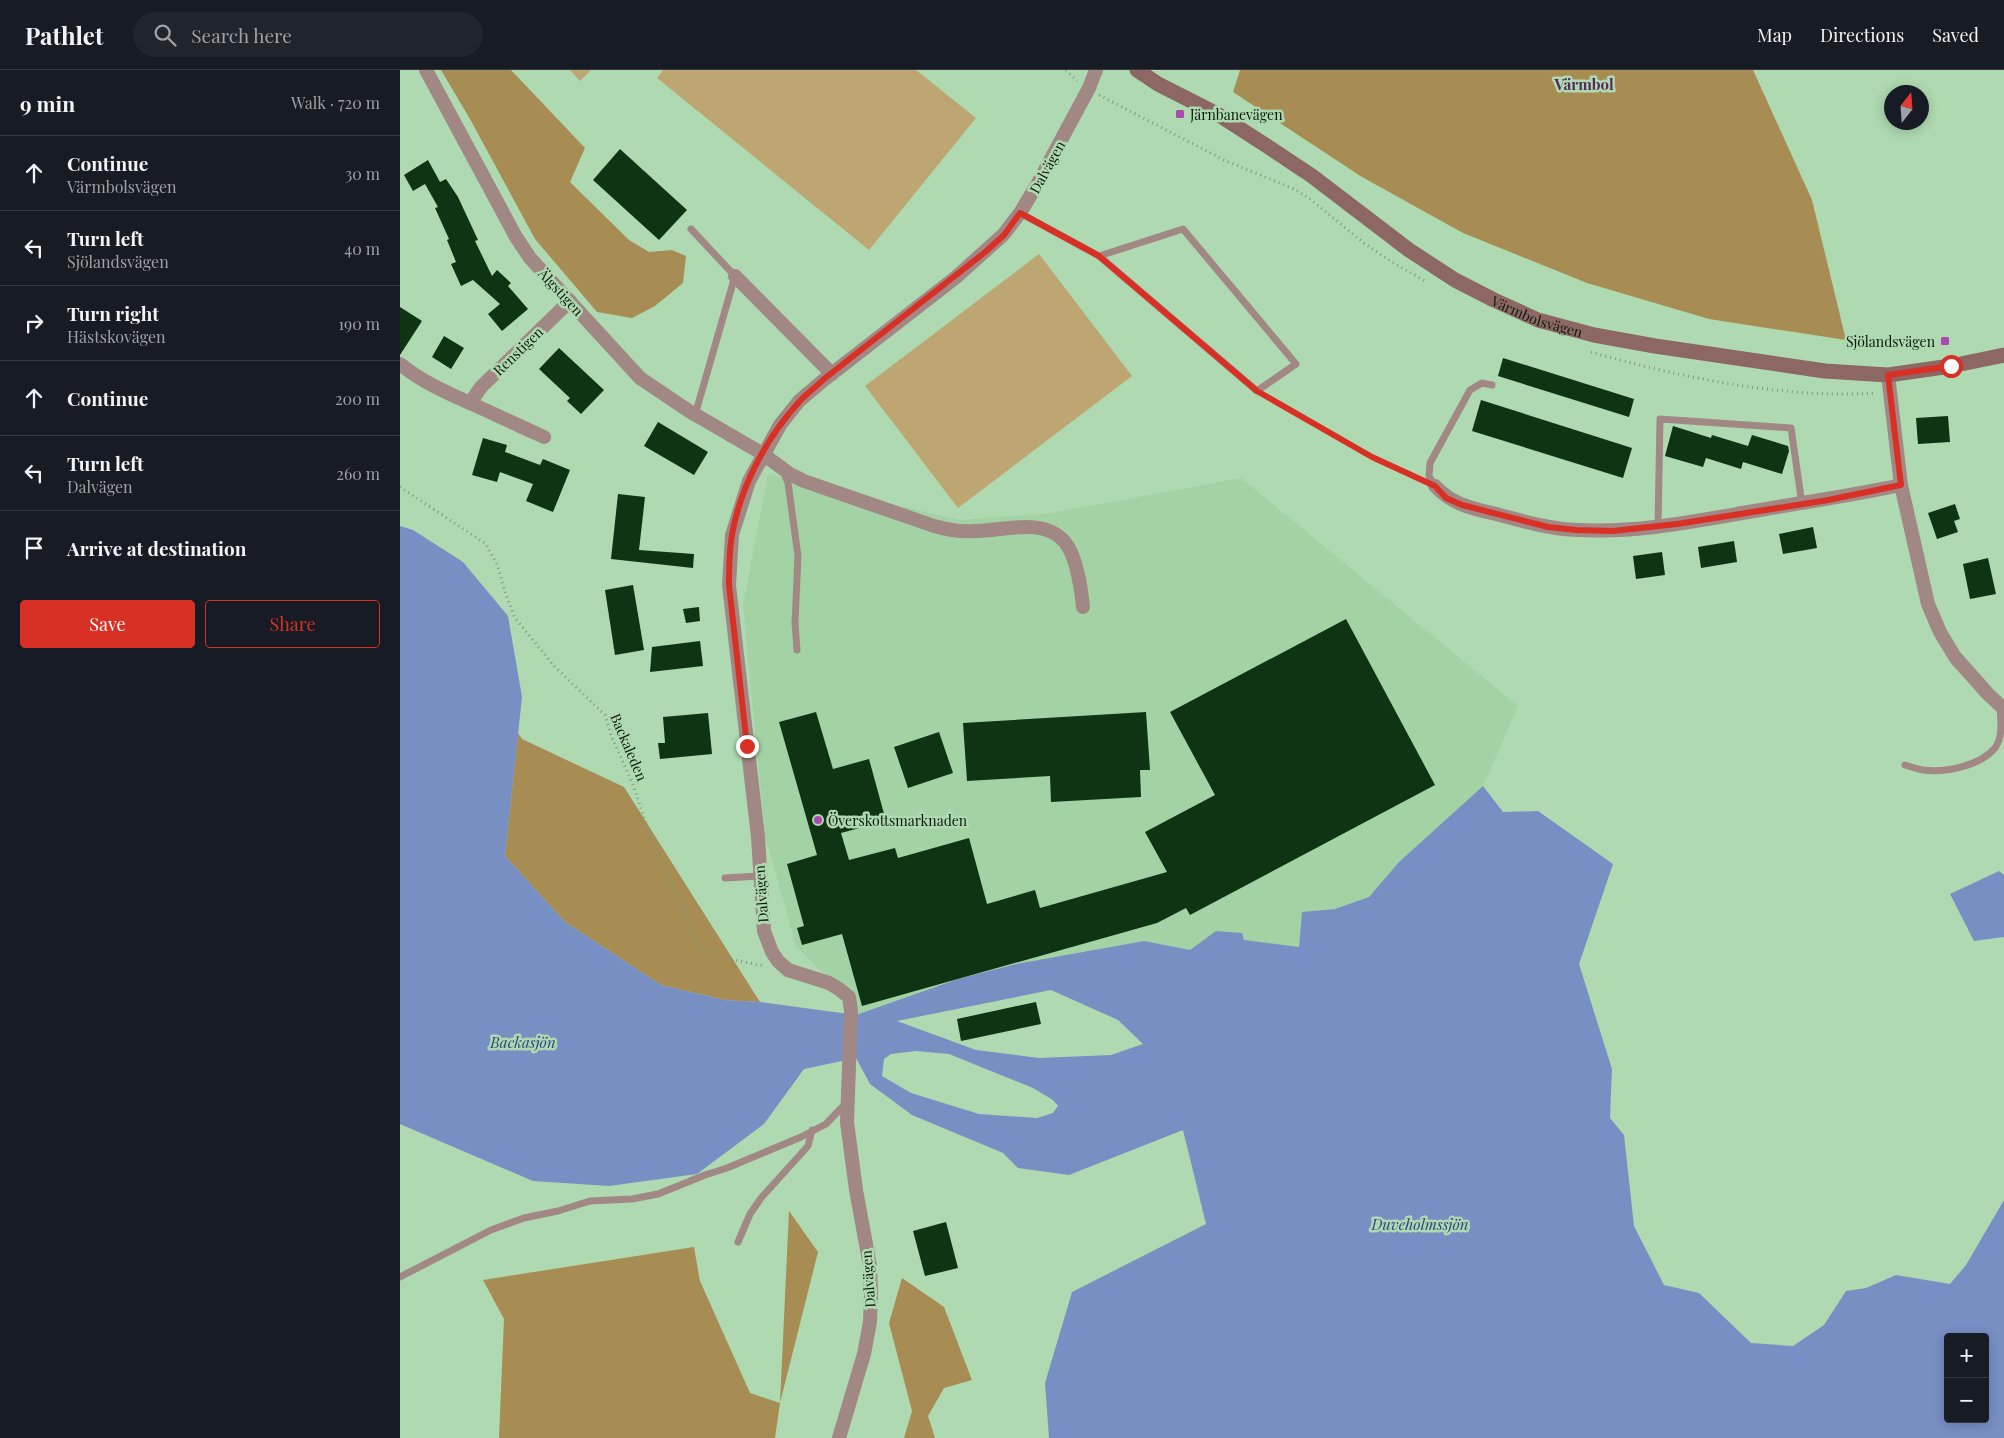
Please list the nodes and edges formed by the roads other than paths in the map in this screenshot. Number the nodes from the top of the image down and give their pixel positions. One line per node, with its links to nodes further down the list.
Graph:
1 (426, 70): 8 (street, Älgstigen)
2 (1096, 70): 4 (street, Dalvägen)
3 (1136, 70): 12 (street, Värmbolsvägen)
4 (1020, 213): 6 (lane); 11 (street, Dalvägen)
5 (691, 229): 7 (lane)
6 (1099, 256): 6 (lane)
7 (735, 276): 11 (street); 15 (lane)
8 (570, 301): 14 (street, Renstigen); 15 (street, Älgstigen)
9 (2004, 355): 12 (street, Värmbolsvägen)
10 (400, 364): 14 (street)
11 (832, 374): 17 (street, Dalvägen)
12 (1888, 375): 19 (street)
13 (1492, 385): 20 (lane)
14 (470, 403): 16 (street)
15 (695, 415): 17 (street, Älgstigen)
16 (544, 437)
17 (763, 454): 18 (street); 27 (street, Dalvägen)
18 (782, 468): 23 (street); 24 (lane)
19 (1901, 485): 21 (street); 25 (street)
20 (1435, 486): 22 (street)
21 (1802, 504): 22 (street); 22 (lane)
22 (1658, 526)
23 (1083, 607)
24 (797, 650)
25 (2002, 708): 26 (lane)
26 (1905, 765)
27 (760, 876): 28 (lane); 29 (street, Dalvägen)
28 (725, 878)
29 (847, 1101): 30 (lane); 33 (street, Dalvägen)
30 (812, 1130): 31 (lane); 32 (lane)
31 (738, 1242)
32 (400, 1277)
33 (839, 1438)

